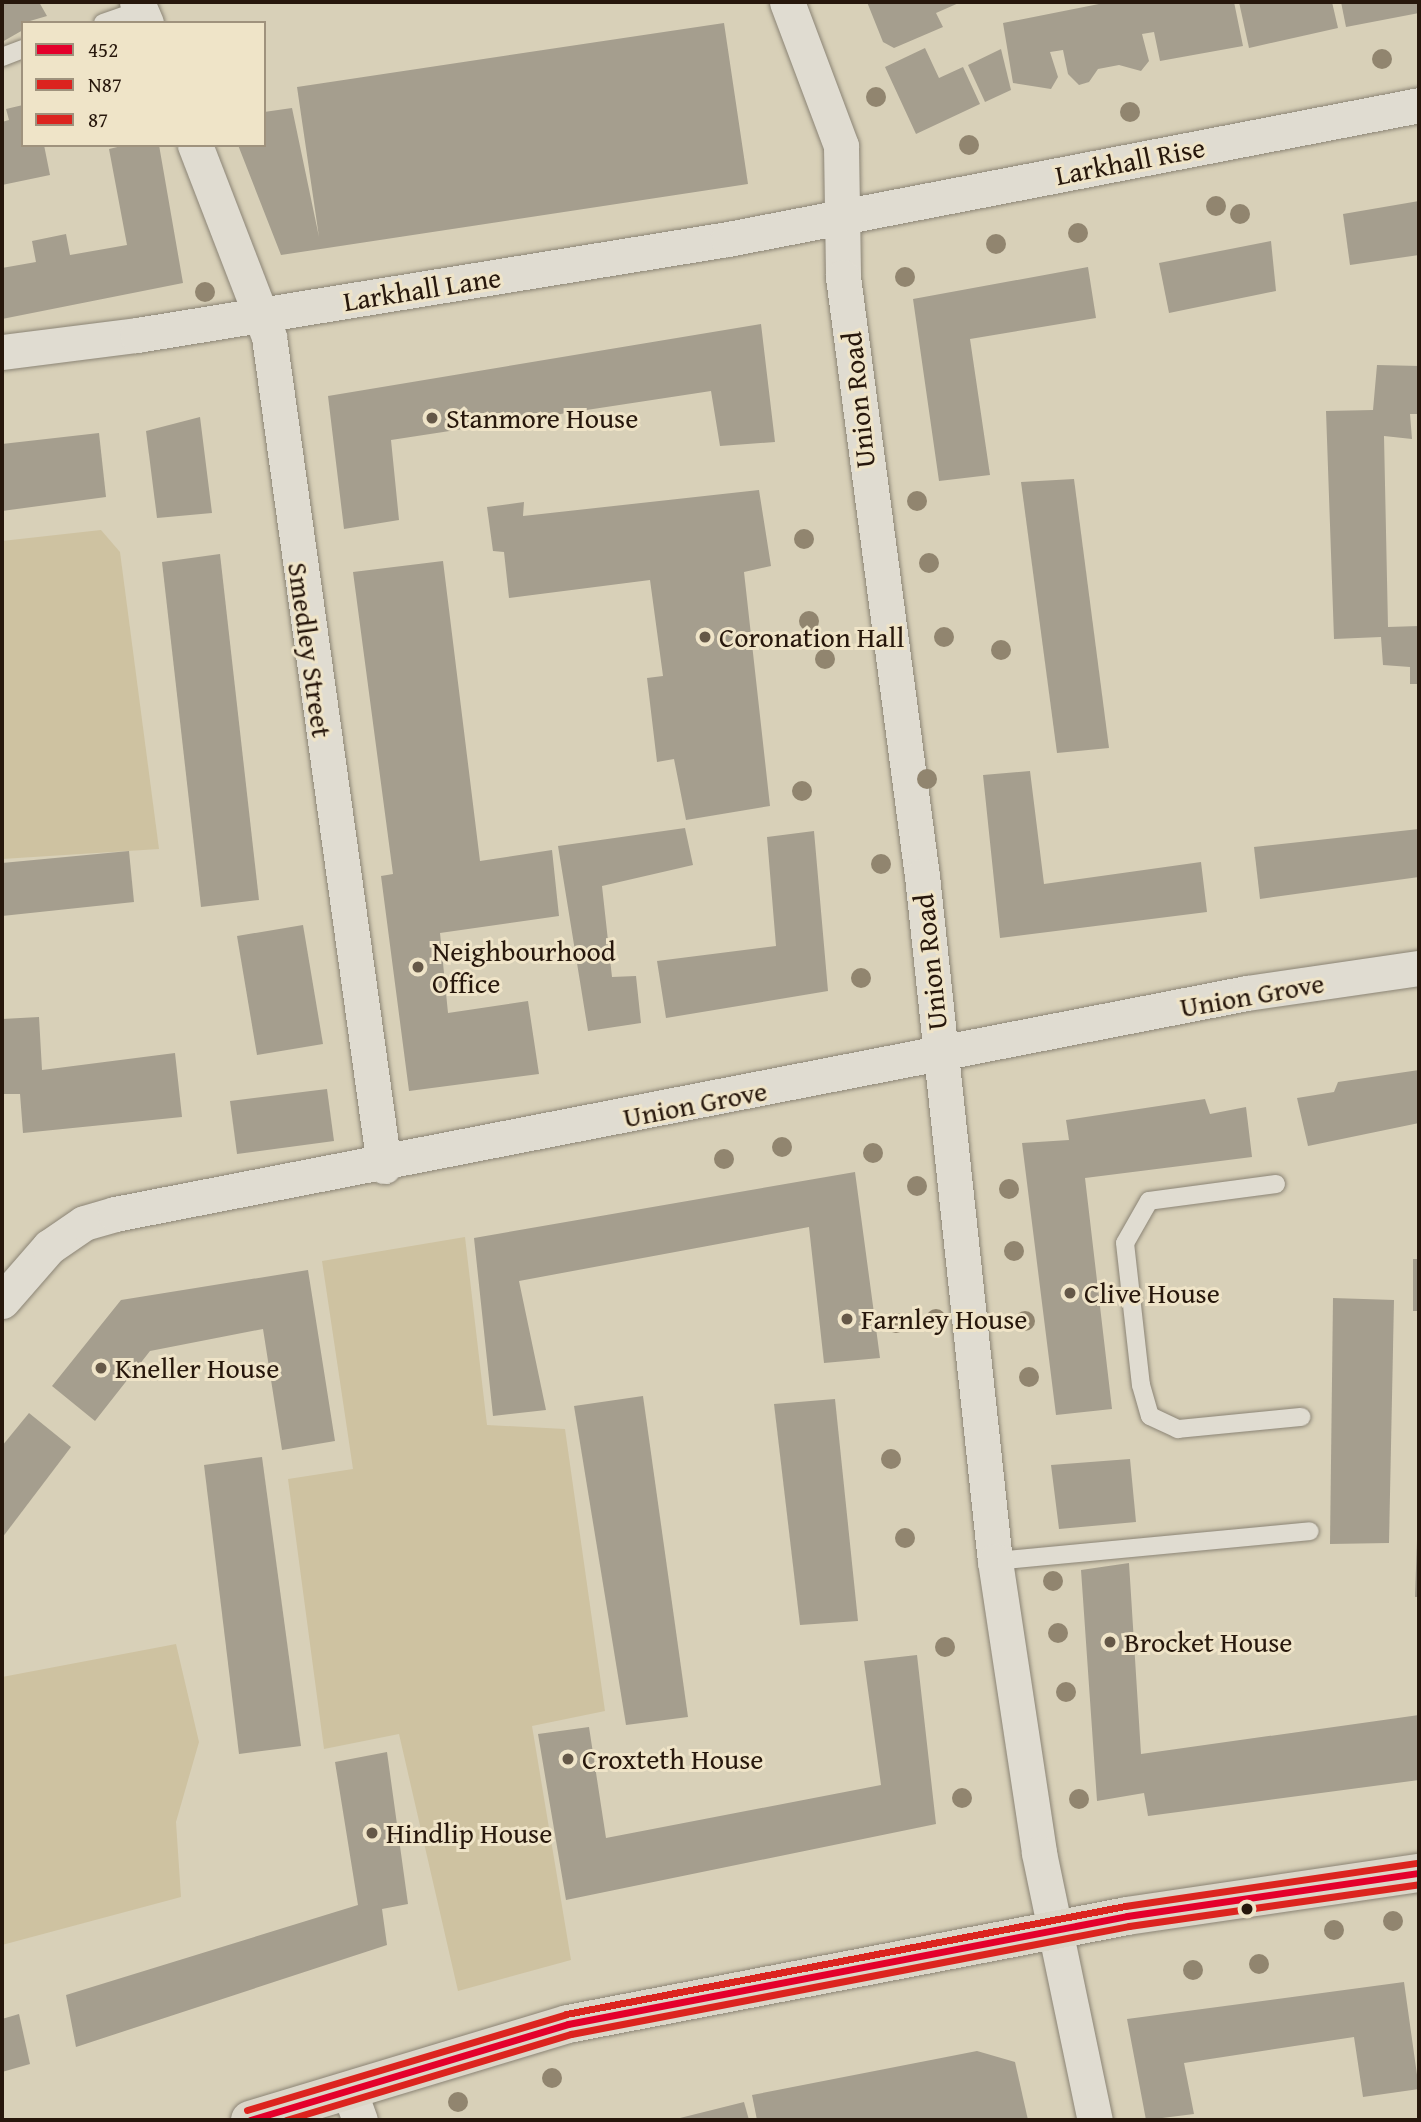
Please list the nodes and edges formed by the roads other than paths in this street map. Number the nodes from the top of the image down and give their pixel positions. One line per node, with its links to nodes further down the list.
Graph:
1 (787, 2): 8 (street, Union Road)
2 (141, 11): 3 (lane)
3 (109, 21)
4 (21, 50): 5 (lane)
5 (2, 57)
6 (1419, 106): 8 (street, Larkhall Rise)
7 (196, 147): 9 (street, Smedley Street)
8 (841, 213): 9 (street, Larkhall Lane); 12 (street, Union Road)
9 (261, 314): 10 (street, Larkhall Lane); 13 (street, Smedley Street)
10 (2, 352)
11 (1419, 968): 12 (street, Union Grove)
12 (940, 1055): 13 (street, Union Grove); 18 (street, Union Road)
13 (384, 1166): 15 (street, Union Grove)
14 (1276, 1184): 16 (lane)
15 (2, 1301)
16 (1301, 1417)
17 (1310, 1531): 18 (lane)
18 (995, 1561): 20 (street, Union Road)
19 (1419, 1872): 20 (main road)
20 (1056, 1930): 21 (main road); 23 (street, Union Road)
21 (355, 2106): 22 (main road)
22 (250, 2120)
23 (1095, 2120)

